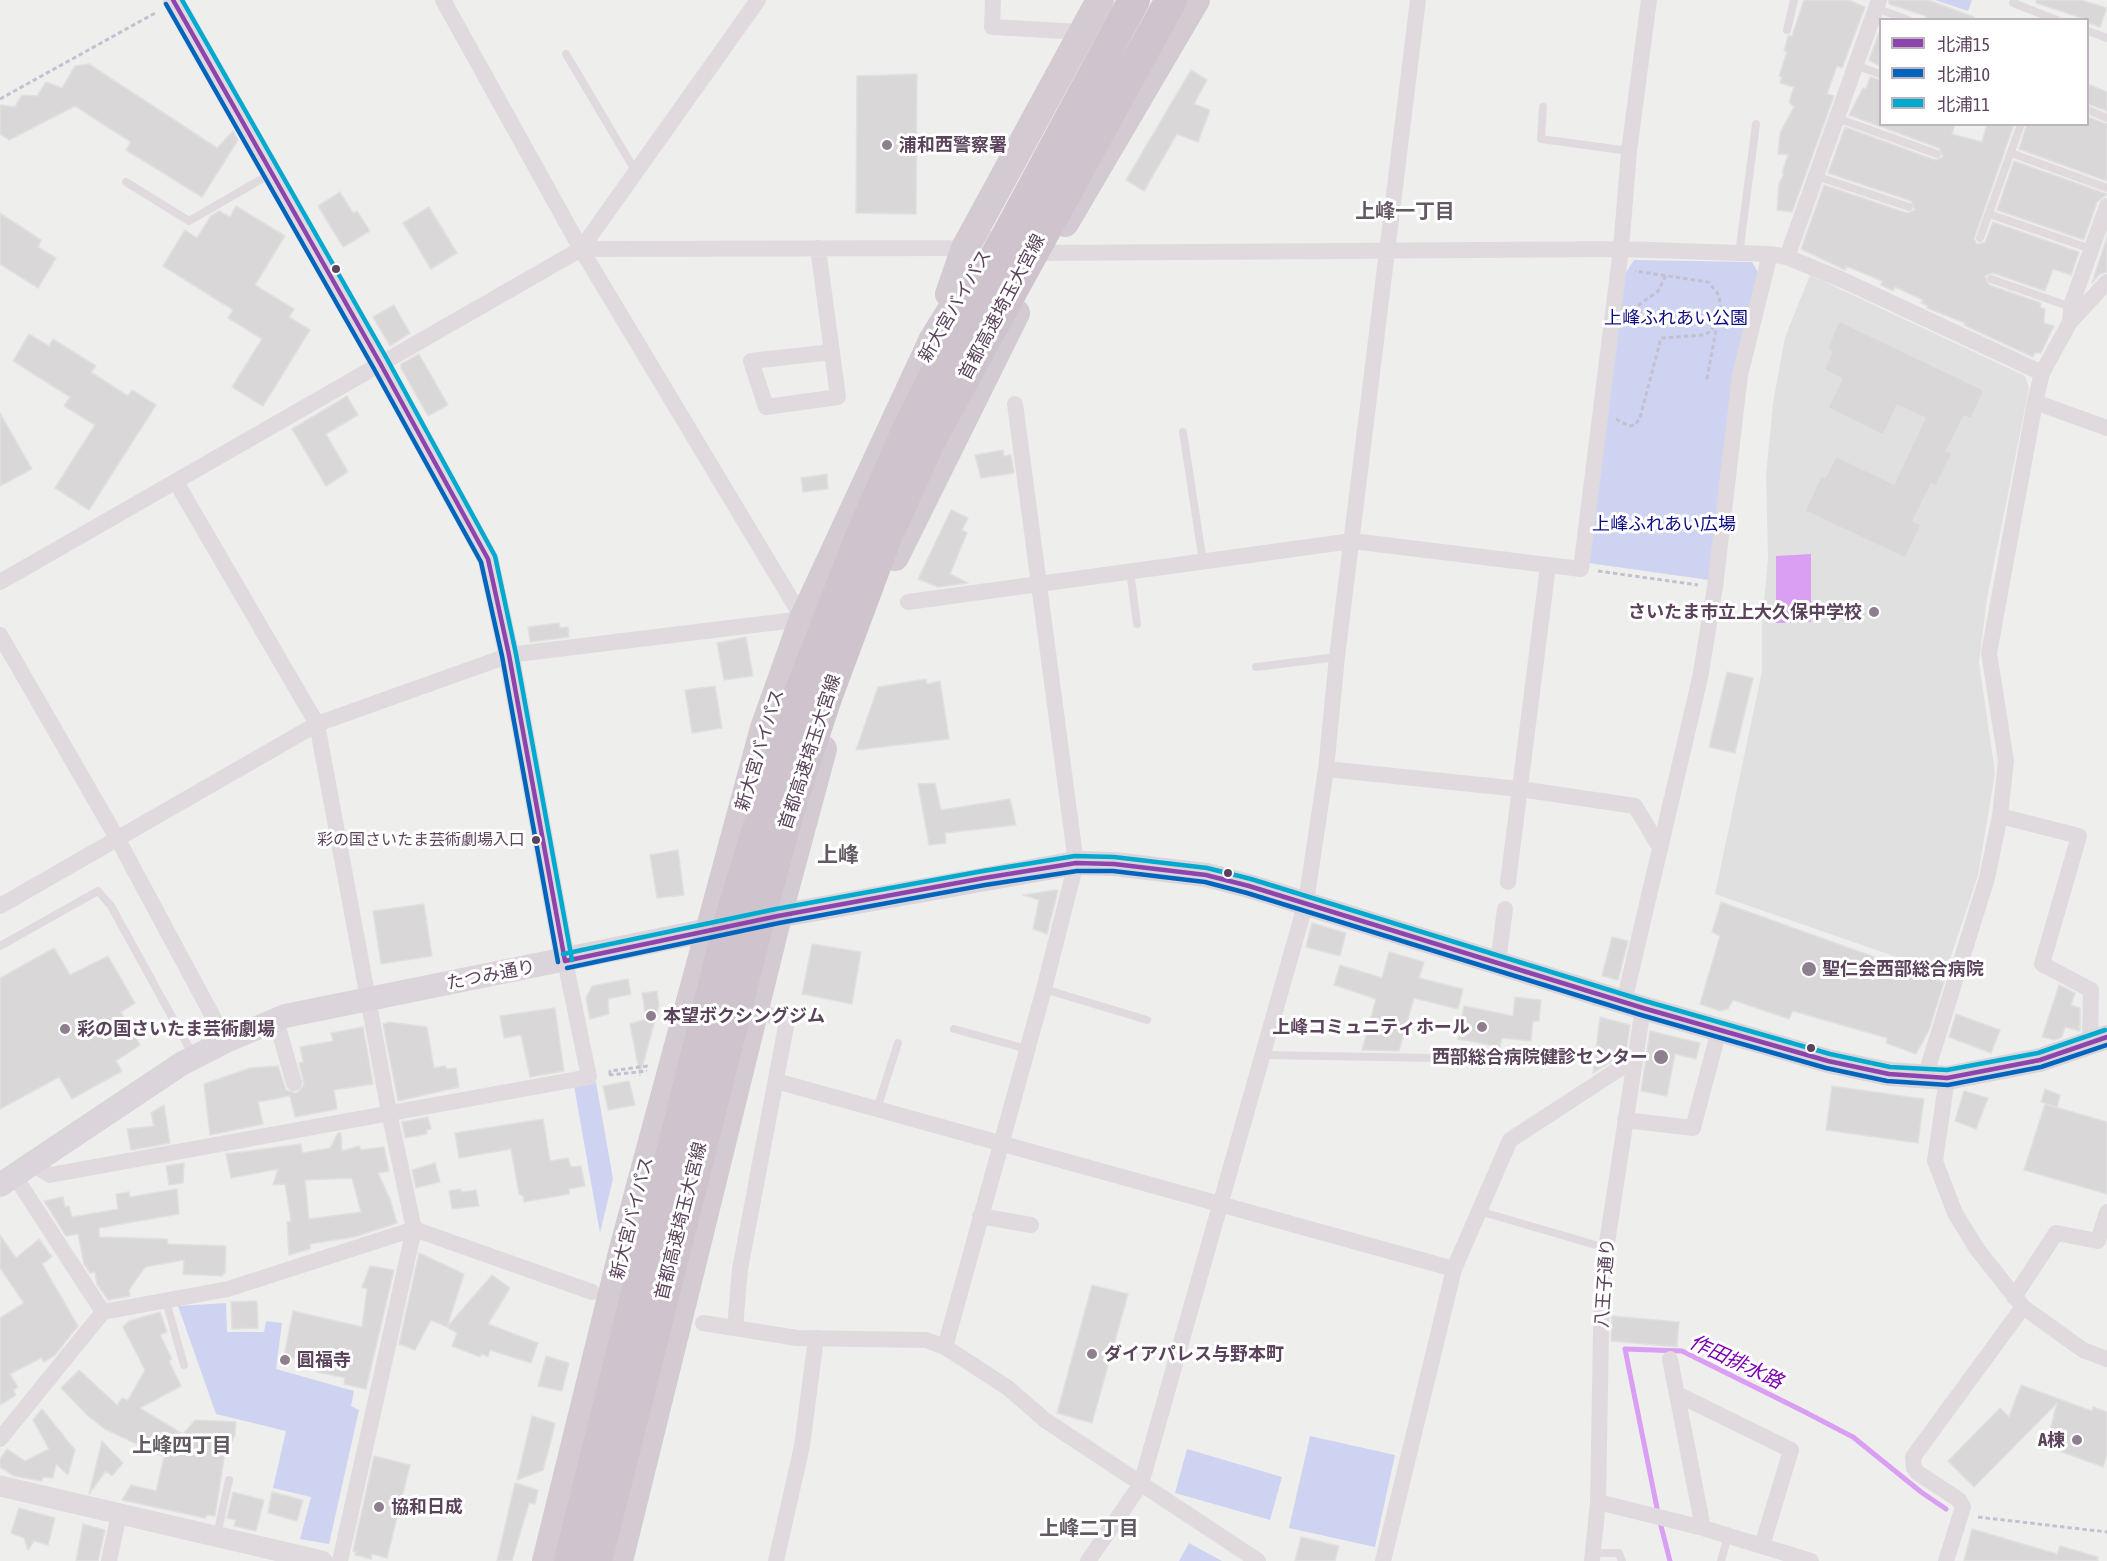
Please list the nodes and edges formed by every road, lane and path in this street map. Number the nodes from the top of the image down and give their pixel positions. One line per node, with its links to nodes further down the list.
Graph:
1 (443, 0): 48 (street)
2 (758, 0): 35 (street)
3 (993, 0): 19 (street)
4 (1100, 0): 19 (highway)
5 (1133, 0): 43 (highway, 新大宮バイパス); 175 (highway, 首都高速埼玉大宮線)
6 (1172, 0): 27 (highway, 首都高速埼玉大宮線); 45 (highway)
7 (1185, 0): 27 (highway)
8 (1196, 0): 45 (highway)
9 (1418, 0): 49 (street)
10 (1649, 0): 32 (street)
11 (1794, 0): 17 (lane)
12 (2015, 0): 16 (lane)
13 (176, 1): 24 (path); 36 (street)
14 (1877, 4): 15 (lane); 22 (street)
15 (1904, 18)
16 (2052, 18)
17 (1787, 30)
18 (2089, 31): 20 (lane)
19 (1083, 32): 47 (highway)
20 (2107, 38)
21 (566, 54): 35 (lane)
22 (1855, 65): 23 (lane); 28 (street)
23 (1879, 73)
24 (0, 99)
25 (1543, 107): 32 (lane)
26 (2089, 110): 29 (lane)
27 (1111, 113): 176 (highway, 首都高速埼玉大宮線)
28 (1837, 118): 34 (lane); 37 (street)
29 (2107, 118)
30 (1756, 124): 52 (lane)
31 (2020, 126): 33 (lane)
32 (1629, 151): 50 (street)
33 (2010, 153): 39 (lane); 42 (lane)
34 (1937, 154)
35 (636, 172): 48 (street)
36 (272, 173): 38 (lane); 69 (street)
37 (1816, 176): 41 (lane); 54 (street)
38 (126, 182)
39 (2107, 188)
40 (2107, 206): 51 (street)
41 (1909, 207)
42 (1989, 214): 44 (lane); 51 (lane)
43 (995, 238): 47 (street); 67 (highway, 新大宮バイパス)
44 (1980, 238)
45 (1054, 242): 49 (street); 104 (highway)
46 (818, 248): 47 (street); 48 (street); 68 (street)
47 (965, 248): 67 (highway)
48 (581, 249): 69 (street); 87 (street)
49 (1390, 249): 50 (street); 78 (street)
50 (1622, 249): 52 (street); 55 (street)
51 (2091, 249): 62 (street)
52 (1739, 254): 53 (street)
53 (1770, 254): 54 (street); 85 (street, 八王子通り)
54 (1787, 257): 70 (street)
55 (1627, 270): 56 (path); 58 (path); 81 (street)
56 (1666, 275): 61 (path); 64 (path)
57 (1991, 279): 62 (lane)
58 (1635, 281)
59 (2107, 282): 62 (street)
60 (1632, 300): 61 (path)
61 (1632, 310): 63 (path)
62 (2071, 315): 70 (street)
63 (1631, 318)
64 (1717, 323): 65 (path); 66 (path)
65 (1704, 335): 66 (path); 74 (path)
66 (1714, 338): 71 (path)
67 (933, 339): 87 (highway, 新大宮バイパス)
68 (832, 352): 68 (street)
69 (380, 363): 77 (street); 90 (street)
70 (2042, 373): 72 (street)
71 (1707, 379)
72 (2035, 402): 75 (street); 96 (street)
73 (1015, 404): 84 (street)
74 (1615, 414)
75 (2107, 428)
76 (1182, 432): 79 (lane)
77 (176, 482): 83 (street); 93 (street)
78 (1352, 541): 79 (street); 80 (street); 91 (street)
79 (1203, 562): 82 (street)
80 (1548, 566): 81 (street); 95 (street)
81 (1581, 569): 85 (path)
82 (1130, 571): 84 (street); 88 (lane)
83 (0, 582)
84 (1040, 583): 86 (street); 99 (street)
85 (1715, 587): 98 (street, 八王子通り)
86 (908, 602)
87 (803, 619): 90 (street); 105 (highway, 新大宮バイパス)
88 (1137, 624)
89 (0, 635): 97 (street)
90 (509, 655): 93 (street); 107 (street)
91 (1337, 657): 92 (lane); 94 (street)
92 (1256, 667)
93 (317, 724): 97 (street); 110 (street)
94 (1326, 769): 95 (street); 101 (street)
95 (1520, 789): 98 (street); 100 (street)
96 (2000, 816): 117 (street); 129 (street)
97 (117, 838): 102 (street); 118 (street)
98 (1659, 846): 111 (street, 八王子通り)
99 (1076, 863): 101 (main road, たつみ通り); 104 (main road, たつみ通り); 109 (street)
100 (1508, 882)
101 (1306, 902): 108 (main road, たつみ通り); 121 (street)
102 (0, 906)
103 (1504, 909): 108 (street)
104 (778, 916): 105 (main road, たつみ通り); 112 (highway)
105 (709, 930): 107 (main road, たつみ通り); 174 (highway, 新大宮バイパス)
106 (0, 946): 122 (lane)
107 (565, 961): 110 (main road, たつみ通り); 128 (street)
108 (1498, 962): 111 (main road, たつみ通り)
109 (1044, 989): 114 (lane); 120 (street)
110 (369, 998): 113 (main road, たつみ通り); 133 (street)
111 (1634, 1005): 116 (main road, たつみ通り); 123 (street, 八王子通り)
112 (755, 1010): 130 (street); 177 (highway)
113 (276, 1020): 118 (main road, たつみ通り); 131 (street)
114 (1147, 1020)
115 (954, 1029): 120 (lane)
116 (1719, 1030): 129 (main road, たつみ通り); 134 (street)
117 (2099, 1040): 129 (main road, たつみ通り)
118 (226, 1041): 122 (main road, たつみ通り)
119 (898, 1044): 132 (lane)
120 (1028, 1049): 135 (street)
121 (1263, 1054): 124 (lane); 137 (street)
122 (194, 1057): 136 (main road, たつみ通り)
123 (1636, 1058): 134 (street, 八王子通り); 138 (street)
124 (1491, 1059)
125 (647, 1065): 127 (path)
126 (652, 1072): 127 (path)
127 (612, 1073): 128 (path)
128 (589, 1077): 133 (street)
129 (1936, 1078): 148 (street)
130 (776, 1081): 132 (street); 151 (street)
131 (294, 1083)
132 (877, 1109): 135 (street)
133 (389, 1112): 136 (street); 142 (street)
134 (1625, 1120): 144 (street, 八王子通り)
135 (1001, 1143): 137 (street); 140 (street)
136 (15, 1175): 149 (street)
137 (1221, 1205): 145 (street); 160 (street)
138 (1479, 1211): 144 (lane); 145 (street)
139 (2107, 1212): 143 (street)
140 (980, 1216): 141 (street); 153 (street)
141 (1031, 1225)
142 (414, 1228): 146 (street); 147 (street); 173 (street)
143 (2102, 1242): 148 (street)
144 (1606, 1248): 162 (street, 八王子通り)
145 (1454, 1269): 181 (street)
146 (592, 1292)
147 (166, 1301): 149 (street); 156 (lane)
148 (2018, 1302): 155 (street); 164 (street)
149 (103, 1312): 158 (street)
150 (704, 1323): 151 (street)
151 (735, 1328): 152 (street)
152 (816, 1338): 153 (street); 178 (street)
153 (945, 1347): 160 (street)
154 (1670, 1359): 157 (street)
155 (2107, 1359)
156 (184, 1365)
157 (1677, 1394): 165 (street); 169 (street)
158 (0, 1439)
159 (229, 1480): 167 (lane)
160 (1142, 1484): 179 (street); 180 (street)
161 (0, 1485): 163 (street)
162 (1598, 1502): 165 (street); 170 (street, 八王子通り)
163 (119, 1514): 167 (street); 171 (street)
164 (1960, 1515): 166 (path); 185 (street)
165 (1703, 1528): 168 (street)
166 (2107, 1532)
167 (217, 1536): 172 (street)
168 (1728, 1536): 169 (street); 183 (lane)
169 (1762, 1546): 184 (street)
170 (1593, 1557): 182 (lane)
171 (109, 1561)
172 (322, 1561)
173 (340, 1561)
174 (546, 1561)
175 (570, 1561)
176 (596, 1561)
177 (619, 1561)
178 (776, 1561)
179 (1088, 1561)
180 (1258, 1561)
181 (1383, 1561)
182 (1622, 1561)
183 (1721, 1561)
184 (1811, 1561)
185 (1946, 1561)

